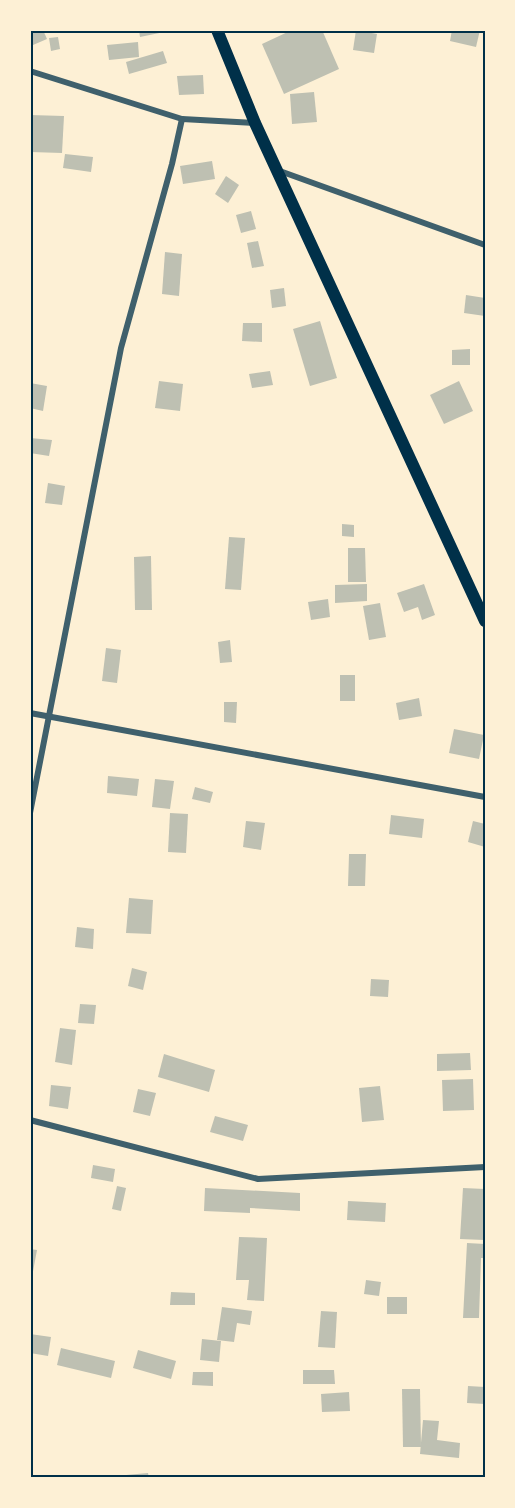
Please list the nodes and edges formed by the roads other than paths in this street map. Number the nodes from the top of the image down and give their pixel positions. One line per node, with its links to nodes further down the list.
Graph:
1 (217, 30): 4 (main road)
2 (30, 71): 3 (street)
3 (182, 119): 4 (street); 9 (street)
4 (255, 123): 5 (main road)
5 (277, 170): 6 (street); 7 (main road)
6 (485, 245)
7 (485, 621)
8 (30, 713): 9 (street)
9 (48, 716): 10 (street); 11 (street)
10 (485, 797)
11 (30, 813)
12 (30, 1120): 13 (street)
13 (485, 1167)

